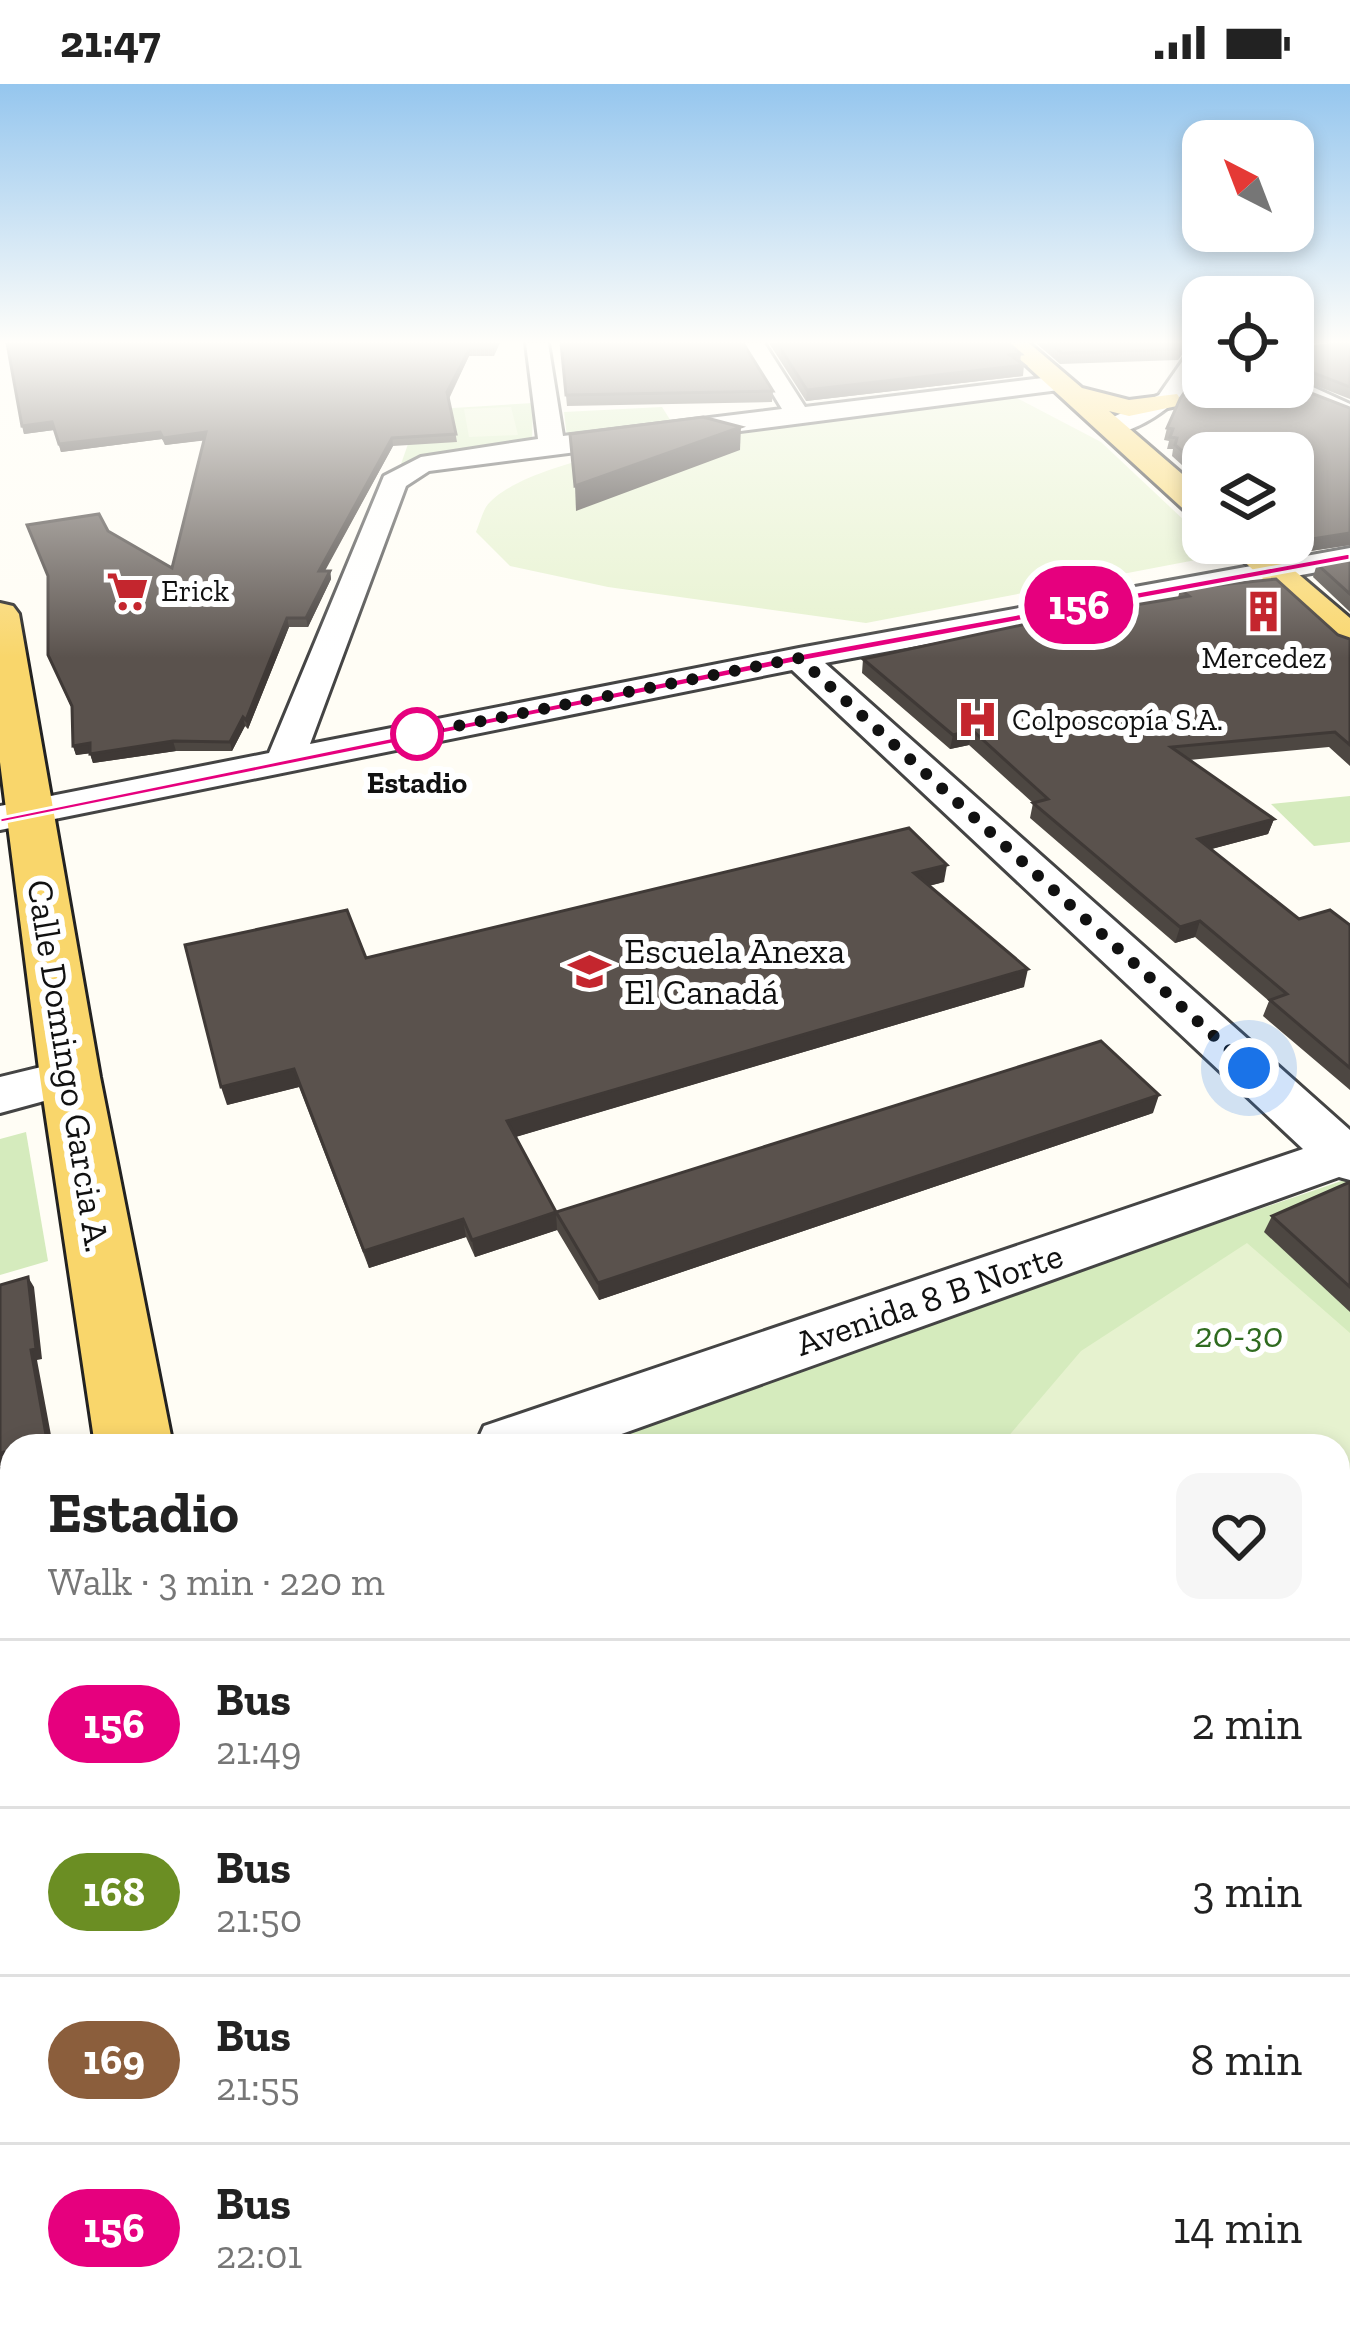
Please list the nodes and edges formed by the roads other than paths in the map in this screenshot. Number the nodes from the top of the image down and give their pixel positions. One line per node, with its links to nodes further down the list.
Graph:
1 (533, 448): 12 (street)
2 (1135, 448): 4 (main road)
3 (1145, 448): 4 (main road)
4 (1142, 454): 5 (main road)
5 (1182, 490)
6 (1350, 557): 8 (street)
7 (1264, 564): 8 (main road)
8 (1270, 569): 10 (main road); 11 (street)
9 (1, 631): 13 (main road, Calle Domingo Garcia A.)
10 (1350, 638)
11 (799, 658): 12 (street); 16 (street)
12 (285, 760): 13 (street)
13 (14, 815): 14 (main road, Calle Domingo Garcia A.)
14 (70, 1077): 15 (street); 17 (main road, Calle Domingo Garcia A.)
15 (0, 1095)
16 (1348, 1156): 18 (street, Avenida 8 B Norte)
17 (132, 1434)
18 (543, 1434)

